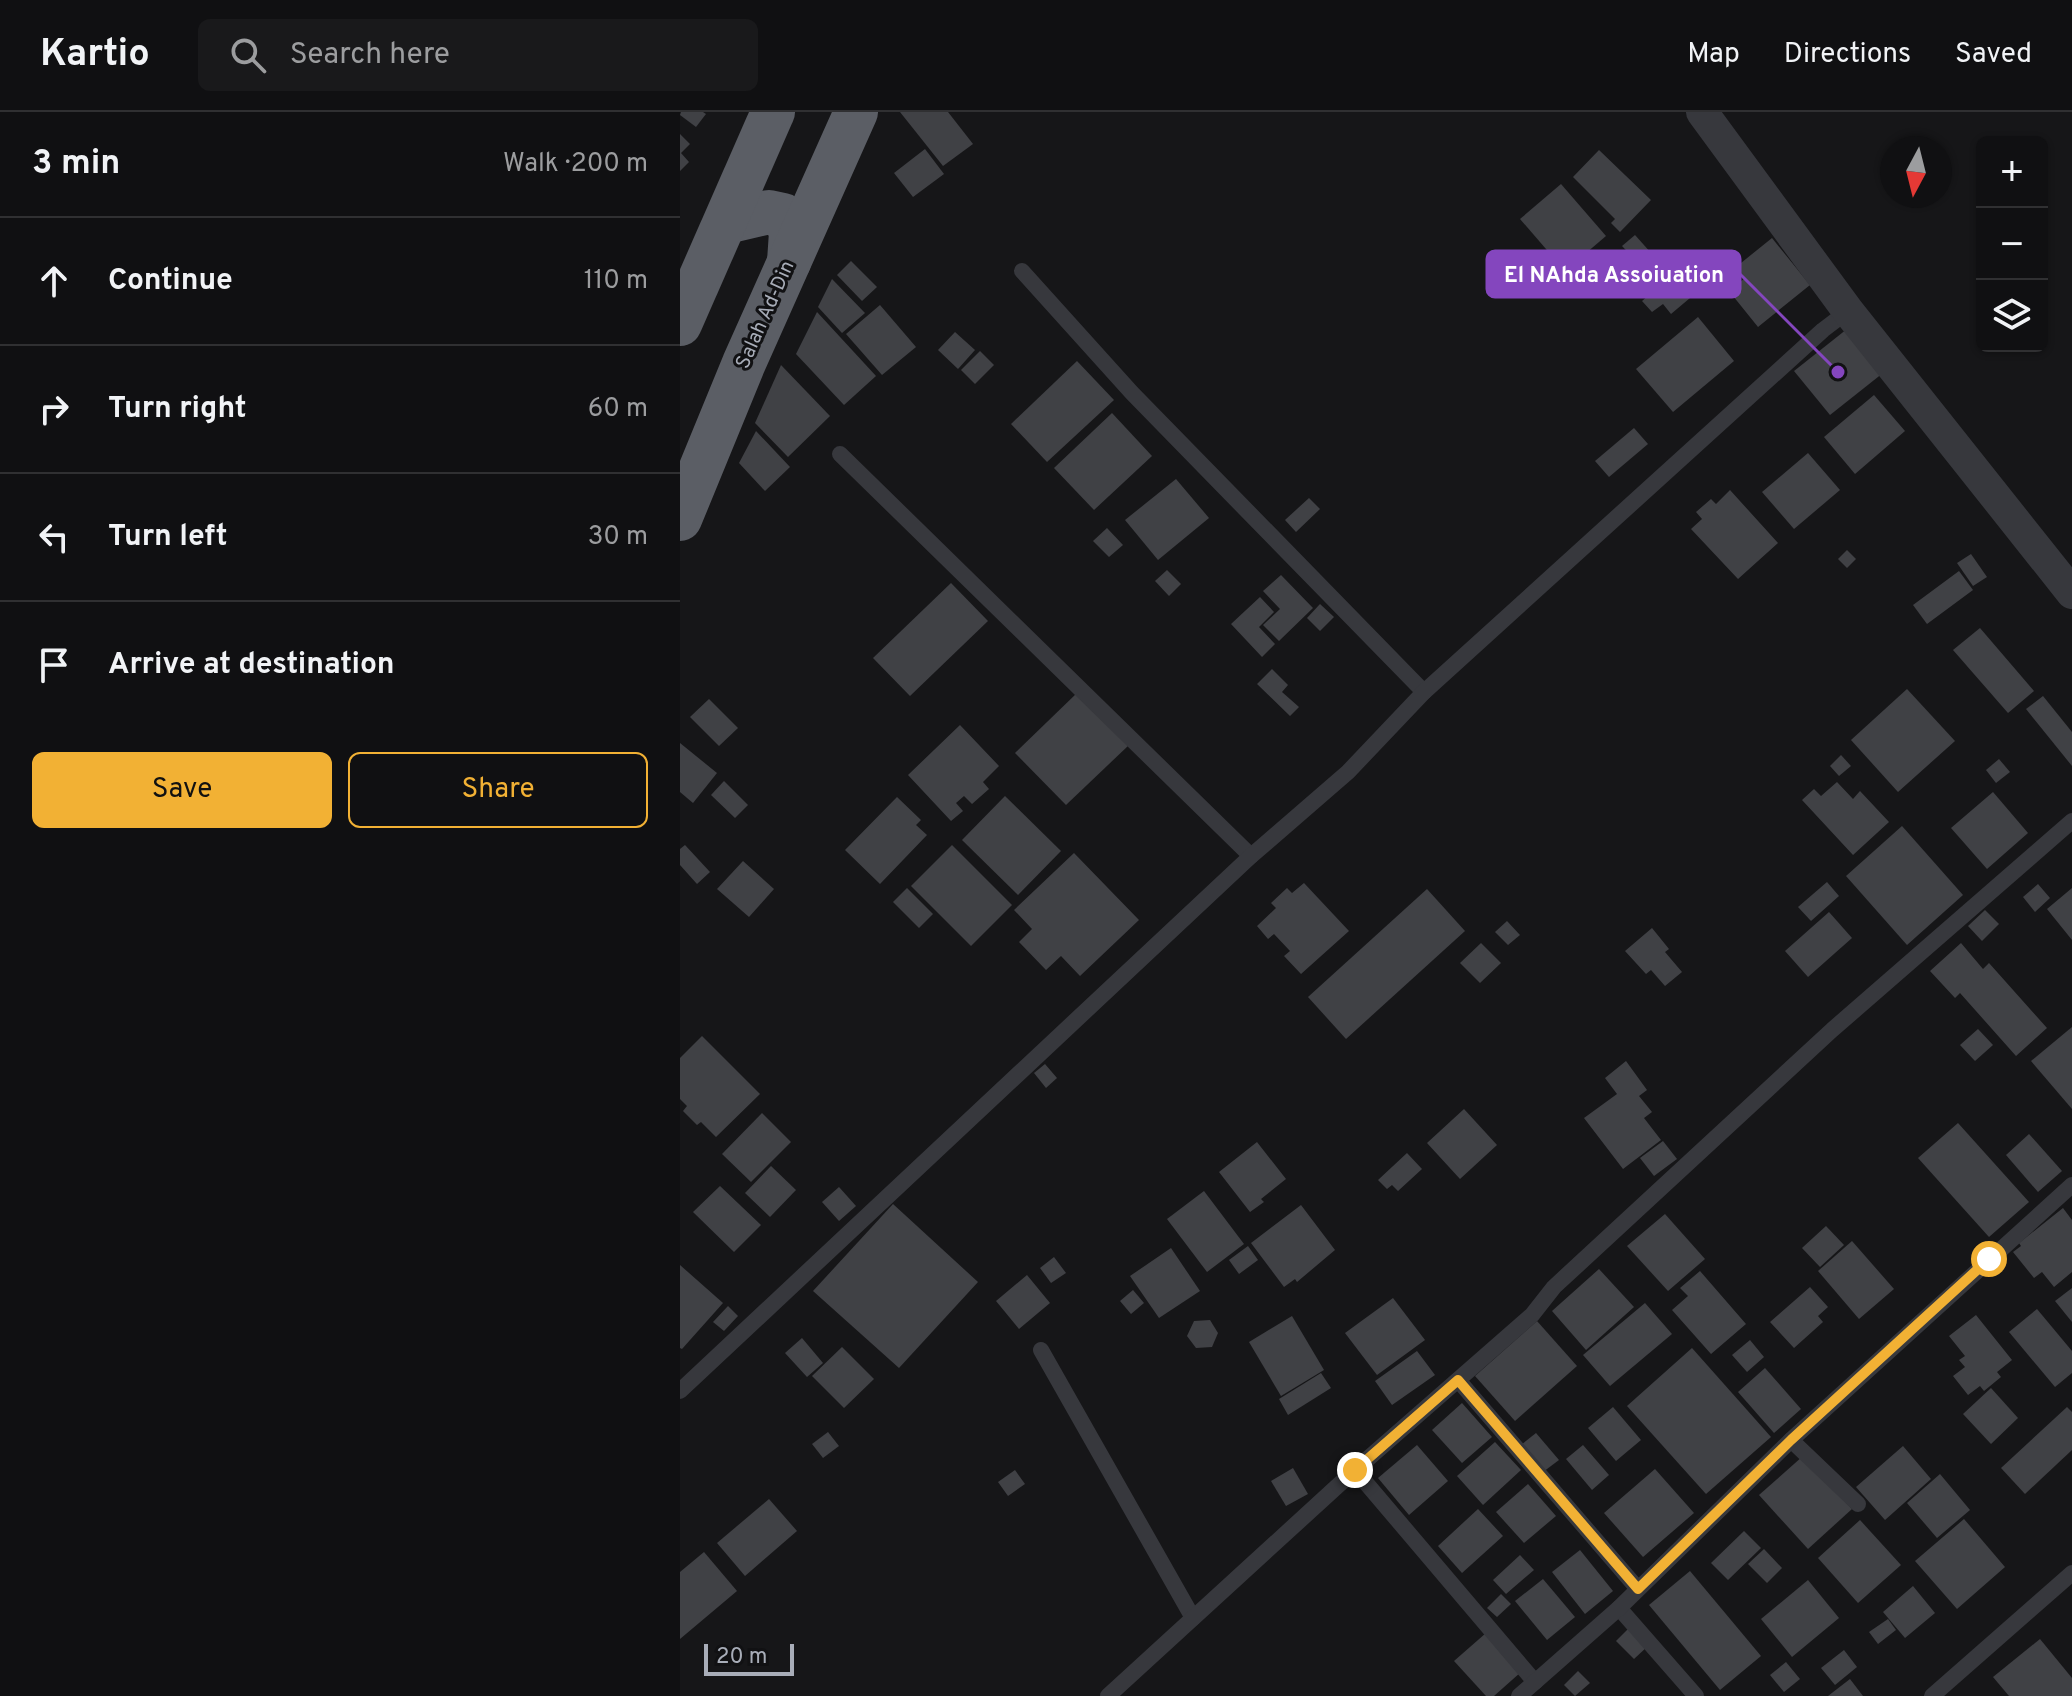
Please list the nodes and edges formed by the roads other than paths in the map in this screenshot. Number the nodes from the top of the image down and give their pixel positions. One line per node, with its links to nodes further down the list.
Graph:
1 (773, 112): 4 (highway)
2 (856, 112): 5 (highway, Salah Ad-Din)
3 (1702, 112): 7 (street)
4 (726, 222): 5 (highway); 8 (highway)
5 (789, 262): 10 (highway, Salah Ad-Din)
6 (1022, 271): 12 (lane)
7 (1848, 311): 11 (street); 12 (lane)
8 (680, 322)
9 (840, 454): 14 (lane)
10 (680, 519)
11 (2072, 593)
12 (1424, 692): 14 (lane)
13 (2072, 821): 17 (lane)
14 (1251, 856): 18 (lane)
15 (2072, 1185): 19 (lane)
16 (1041, 1350): 25 (lane)
17 (1458, 1380): 20 (lane); 23 (lane)
18 (680, 1391)
19 (1791, 1440): 21 (lane); 23 (lane)
20 (1355, 1470): 25 (lane); 26 (lane)
21 (1858, 1504)
22 (2072, 1573): 30 (lane)
23 (1638, 1589): 24 (lane)
24 (1619, 1608): 26 (lane); 29 (lane)
25 (1193, 1618): 27 (lane)
26 (1535, 1682): 28 (lane)
27 (1108, 1696)
28 (1519, 1696)
29 (1696, 1696)
30 (1932, 1696)

